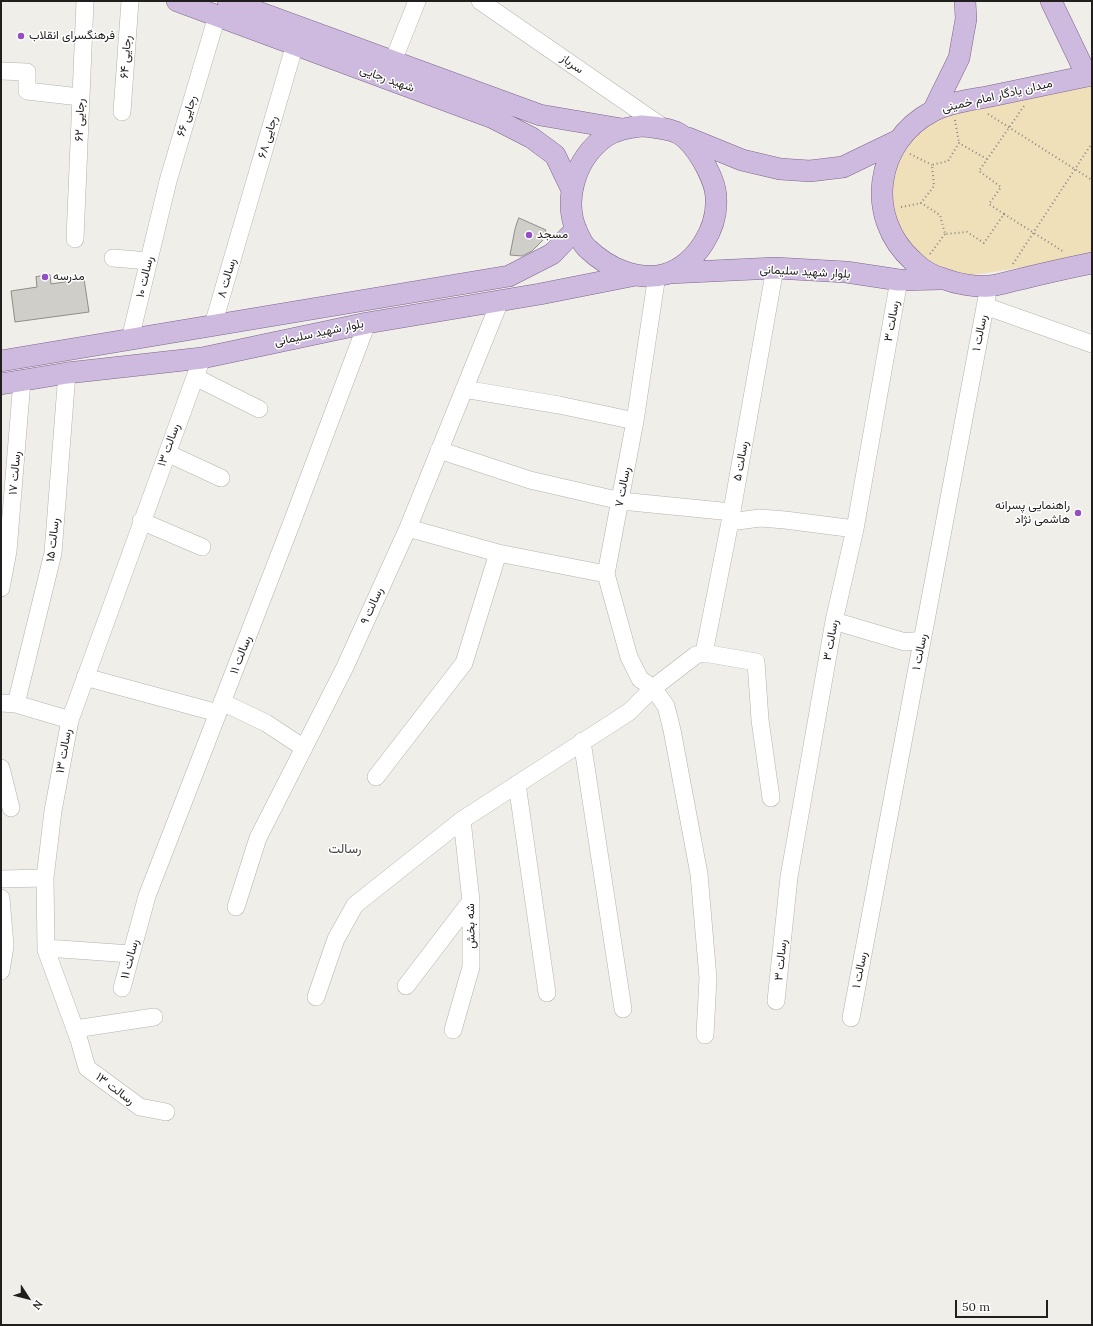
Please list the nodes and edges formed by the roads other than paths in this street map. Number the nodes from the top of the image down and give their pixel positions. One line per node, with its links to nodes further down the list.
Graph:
1 (85, 1): 13 (street, رجایی ۶۲)
2 (130, 1): 15 (street, رجایی ۶۴)
3 (177, 1): 8 (main road, شهید رجایی)
4 (418, 1): 10 (street)
5 (480, 1): 16 (street, سرباز)
6 (965, 1): 14 (main road)
7 (1050, 1): 12 (main road)
8 (223, 8): 9 (main road, شهید رجایی); 10 (main road, شهید رجایی); 21 (street, رجایی ۶۶)
9 (295, 44): 20 (main road, شهید رجایی); 23 (street, رجایی ۶۸)
10 (392, 61): 17 (main road, شهید رجایی)
11 (1, 71): 13 (street)
12 (1089, 76): 14 (main road, میدان یادگار امام خمینی)
13 (80, 97): 24 (street, رجایی ۶۲)
14 (933, 110): 19 (main road, میدان یادگار امام خمینی)
15 (122, 112)
16 (664, 128): 17 (main road); 18 (main road)
17 (622, 129): 20 (main road)
18 (688, 138): 19 (main road); 29 (main road)
19 (901, 146): 30 (main road, میدان یادگار امام خمینی)
20 (572, 190): 22 (main road)
21 (159, 216): 26 (street, رسالت ۱۰)
22 (576, 228): 29 (main road); 36 (main road, بلوار شهید سلیمانی)
23 (241, 230): 36 (street, رسالت ۸)
24 (74, 239)
25 (113, 258): 26 (street)
26 (149, 261): 37 (street, رسالت ۱۰)
27 (1092, 263): 32 (main road, میدان یادگار امام خمینی)
28 (775, 268): 29 (main road, بلوار شهید سلیمانی); 31 (main road, بلوار شهید سلیمانی); 51 (street, رسالت ۵)
29 (653, 274): 33 (main road, بلوار شهید سلیمانی); 46 (street, رسالت ۷)
30 (943, 279): 31 (main road, بلوار شهید سلیمانی); 32 (main road, میدان یادگار امام خمینی)
31 (899, 280): 54 (street, رسالت ۳)
32 (989, 286): 34 (street, رسالت ۱)
33 (500, 301): 35 (main road, بلوار شهید سلیمانی); 44 (street, رسالت ۹)
34 (985, 306): 38 (street); 60 (street, رسالت ۱)
35 (367, 323): 40 (main road, بلوار شهید سلیمانی); 65 (street, رسالت ۱۱)
36 (213, 325): 37 (main road, بلوار شهید سلیمانی)
37 (130, 339): 39 (main road, بلوار شهید سلیمانی)
38 (1092, 344)
39 (1, 361)
40 (198, 367): 41 (main road, بلوار شهید سلیمانی); 45 (street); 48 (street, رسالت ۱۳)
41 (67, 373): 42 (main road, بلوار شهید سلیمانی); 64 (street, رسالت ۱۵)
42 (22, 381): 43 (main road, بلوار شهید سلیمانی); 58 (street, رسالت ۱۷)
43 (1, 384)
44 (464, 389): 46 (street); 47 (street, رسالت ۹)
45 (259, 409)
46 (635, 421): 50 (street, رسالت ۷)
47 (439, 450): 50 (street); 53 (street, رسالت ۹)
48 (167, 453): 49 (street); 52 (street, رسالت ۱۳)
49 (221, 478)
50 (620, 501): 51 (street); 57 (street, رسالت ۷)
51 (731, 517): 54 (street); 61 (street, رسالت ۵)
52 (141, 521): 55 (street); 62 (street, رسالت ۱۳)
53 (408, 528): 56 (street); 68 (street, رسالت ۹)
54 (855, 529): 59 (street, رسالت ۳)
55 (202, 547)
56 (498, 553): 57 (street); 70 (street)
57 (606, 574): 63 (street, رسالت ۷)
58 (1, 588)
59 (834, 621): 60 (street); 88 (street, رسالت ۳)
60 (922, 640): 91 (street, رسالت ۱)
61 (704, 653): 63 (street); 72 (street)
62 (85, 677): 65 (street); 66 (street, رسالت ۱۳)
63 (653, 688): 67 (street); 94 (street, رسالت ۷)
64 (9, 703): 66 (street)
65 (220, 708): 68 (street); 82 (street, رسالت ۱۱)
66 (70, 720): 75 (street, رسالت ۱۳)
67 (582, 741): 71 (street); 89 (street)
68 (304, 748): 79 (street, رسالت ۹)
69 (1, 768): 73 (street)
70 (376, 777)
71 (517, 784): 74 (street); 86 (street)
72 (771, 798)
73 (11, 808)
74 (462, 820): 78 (street, شه بخش); 87 (street)
75 (45, 878): 76 (street); 81 (street, رسالت ۱۳)
76 (1, 879)
77 (1, 898): 80 (street)
78 (471, 902): 84 (street); 93 (street, شه بخش)
79 (236, 907)
80 (3, 943): 83 (street)
81 (46, 948): 82 (street); 92 (street, رسالت ۱۳)
82 (131, 954): 85 (street, رسالت ۱۱)
83 (1, 972)
84 (406, 986)
85 (122, 988)
86 (547, 993)
87 (316, 997)
88 (776, 1001)
89 (623, 1009)
90 (154, 1017): 92 (street)
91 (851, 1018)
92 (75, 1029): 95 (street, رسالت ۱۳)
93 (453, 1030)
94 (705, 1035)
95 (166, 1112)

